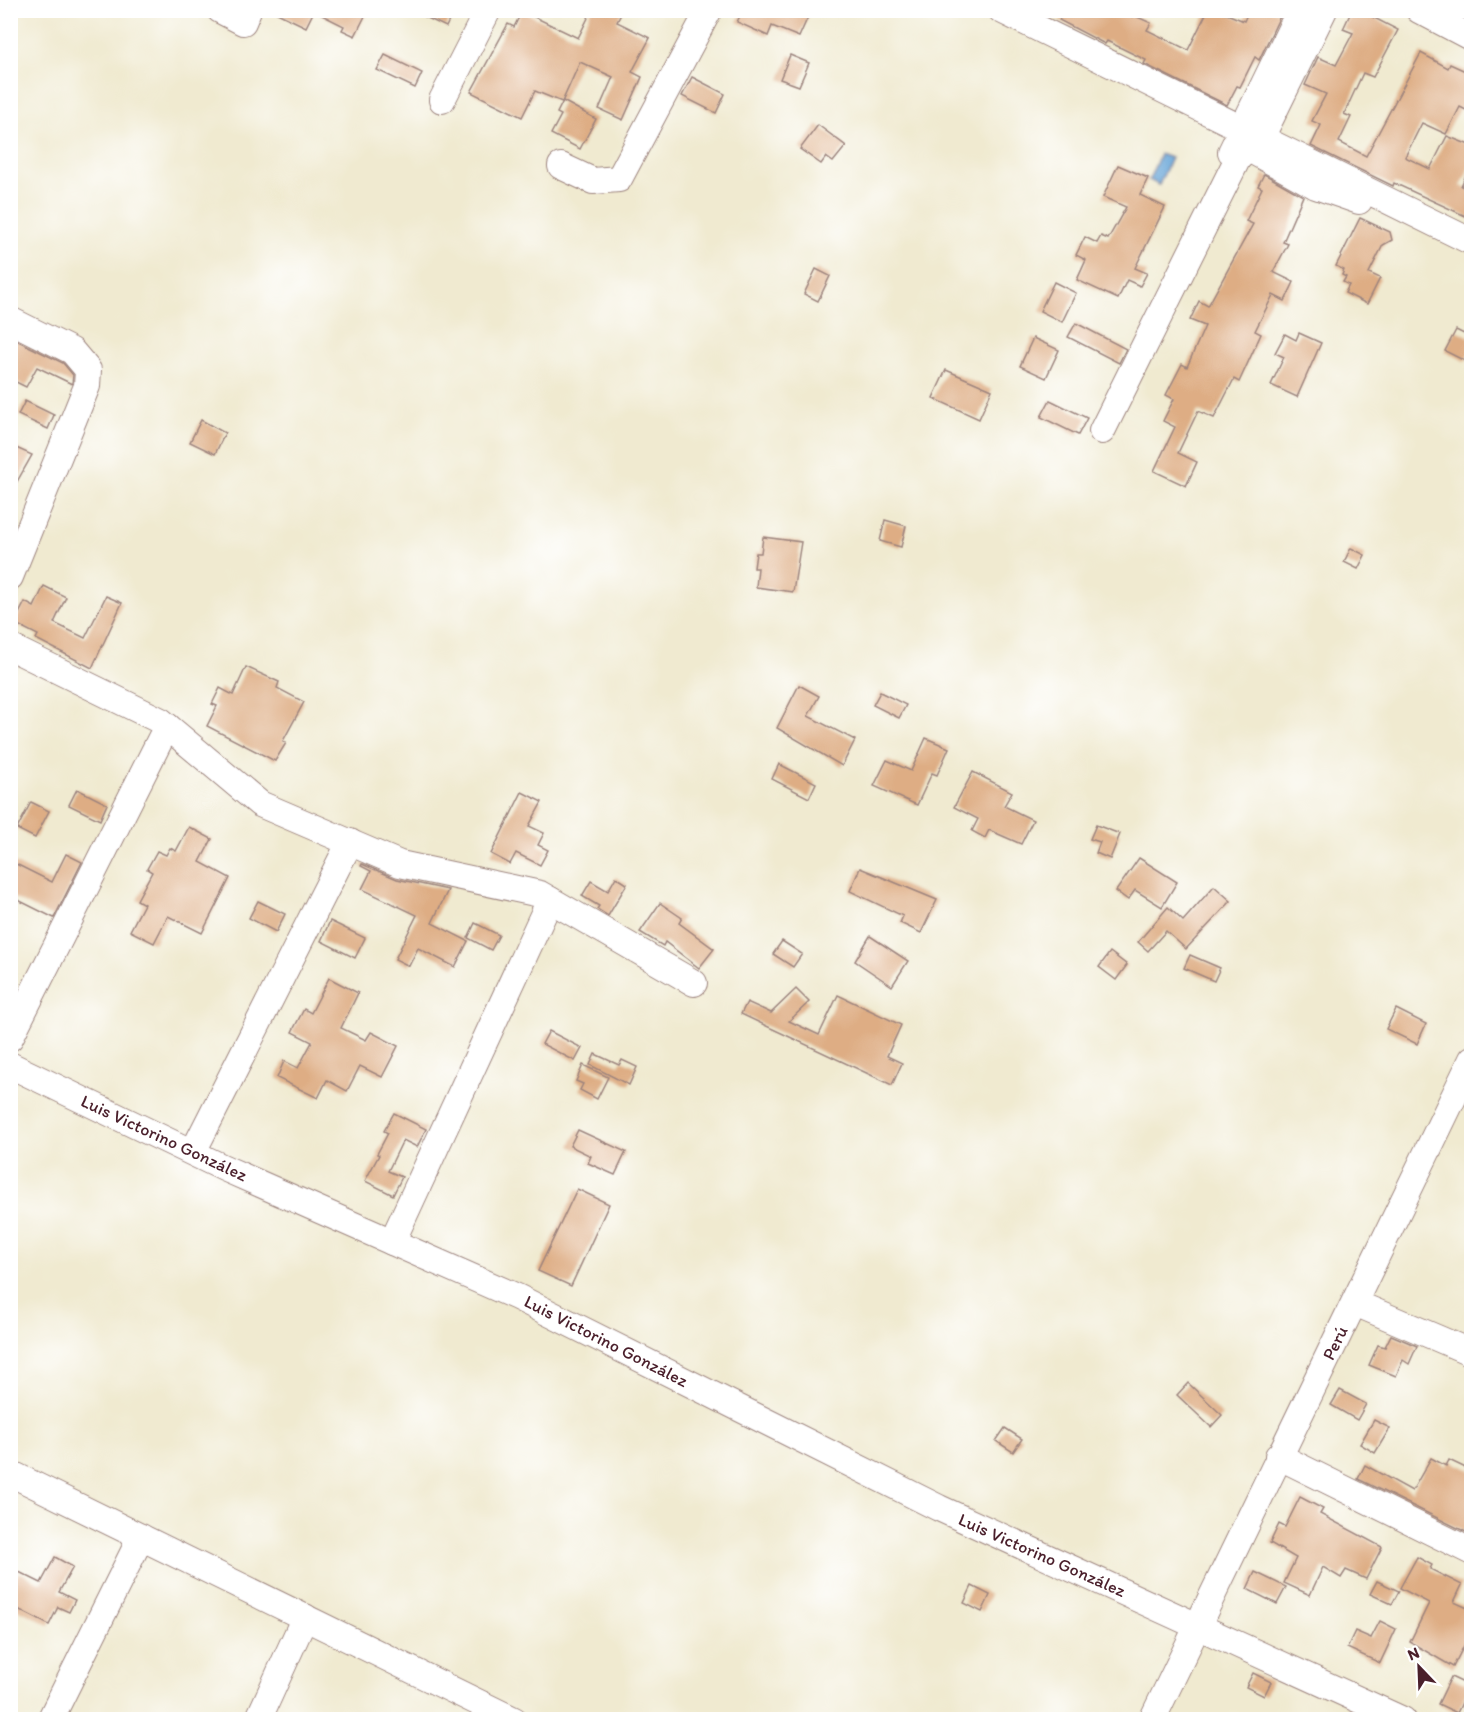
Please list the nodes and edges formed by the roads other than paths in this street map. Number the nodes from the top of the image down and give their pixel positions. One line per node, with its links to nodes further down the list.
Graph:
1 (220, 10): 2 (street)
2 (248, 10)
3 (488, 10): 10 (street)
4 (709, 10): 12 (street)
5 (1001, 10): 11 (street)
6 (1300, 10): 11 (street)
7 (1324, 10): 11 (street)
8 (1419, 10): 9 (street)
9 (1472, 38)
10 (442, 100)
11 (1244, 145): 13 (street); 15 (street)
12 (561, 166)
13 (1472, 242)
14 (10, 320): 16 (street)
15 (1102, 431)
16 (10, 577)
17 (10, 647): 18 (street)
18 (167, 726): 19 (street); 22 (street)
19 (350, 842): 20 (street); 25 (street)
20 (550, 900): 21 (street); 26 (street)
21 (694, 983)
22 (10, 1038)
23 (1472, 1059): 27 (street, Perú)
24 (10, 1065): 25 (street, Luis Victorino González)
25 (193, 1152): 26 (street, Luis Victorino González)
26 (392, 1242): 34 (street, Luis Victorino González)
27 (1355, 1303): 28 (street); 29 (street, Perú)
28 (1472, 1353)
29 (1278, 1456): 32 (street); 34 (street, Perú)
30 (10, 1473): 31 (street)
31 (141, 1537): 33 (street); 36 (street)
32 (1472, 1552)
33 (305, 1617): 35 (street); 37 (street)
34 (1197, 1625): 39 (street, Perú); 40 (street, Luis Victorino González)
35 (481, 1712): 38 (street)
36 (50, 1719)
37 (258, 1719)
38 (514, 1719)
39 (1152, 1719)
40 (1403, 1719)

